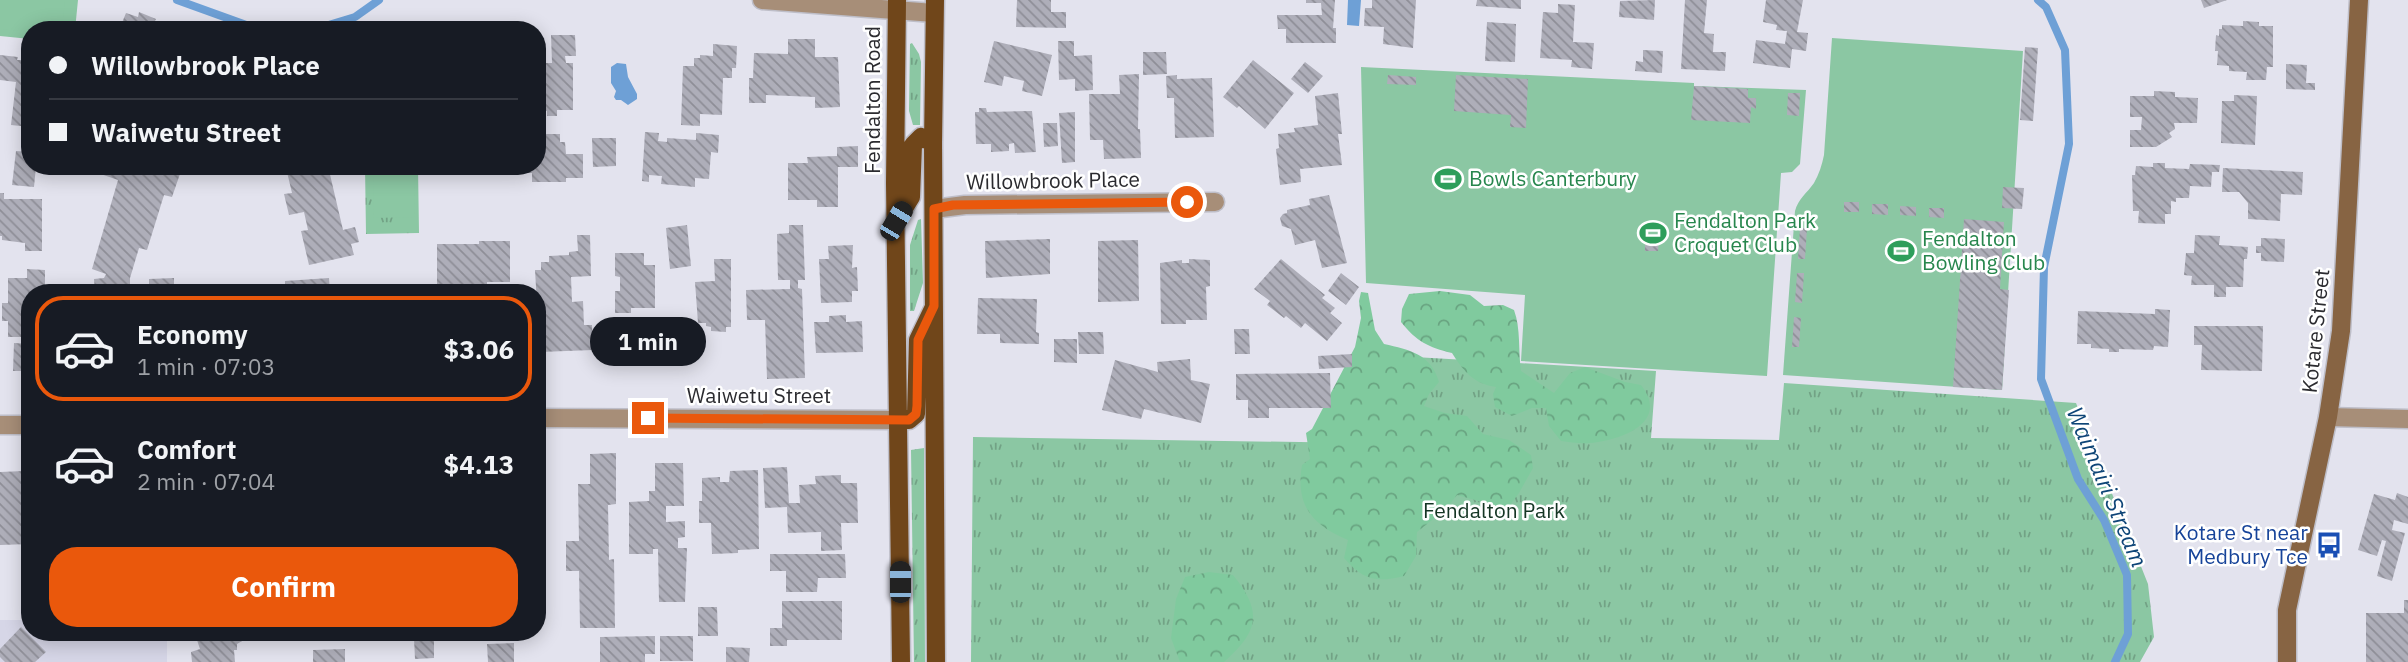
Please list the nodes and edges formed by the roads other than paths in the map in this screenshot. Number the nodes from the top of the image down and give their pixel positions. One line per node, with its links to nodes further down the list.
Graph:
1 (762, 0): 3 (street)
2 (2359, 0): 10 (main road, Kotare Street)
3 (897, 4): 4 (street); 8 (main road, Fendalton Road)
4 (935, 6): 5 (main road)
5 (933, 143): 7 (main road); 8 (main road)
6 (1215, 202): 7 (street, Willowbrook Place)
7 (934, 209): 9 (main road)
8 (896, 221): 13 (main road, Fendalton Road)
9 (934, 306): 13 (main road); 17 (main road)
10 (2328, 417): 12 (street); 18 (main road, Kotare Street)
11 (546, 418): 13 (street, Waiwetu Street)
12 (2408, 419)
13 (897, 420): 16 (main road, Fendalton Road)
14 (0, 425): 15 (street)
15 (21, 425)
16 (901, 662)
17 (936, 662)
18 (2287, 662)

